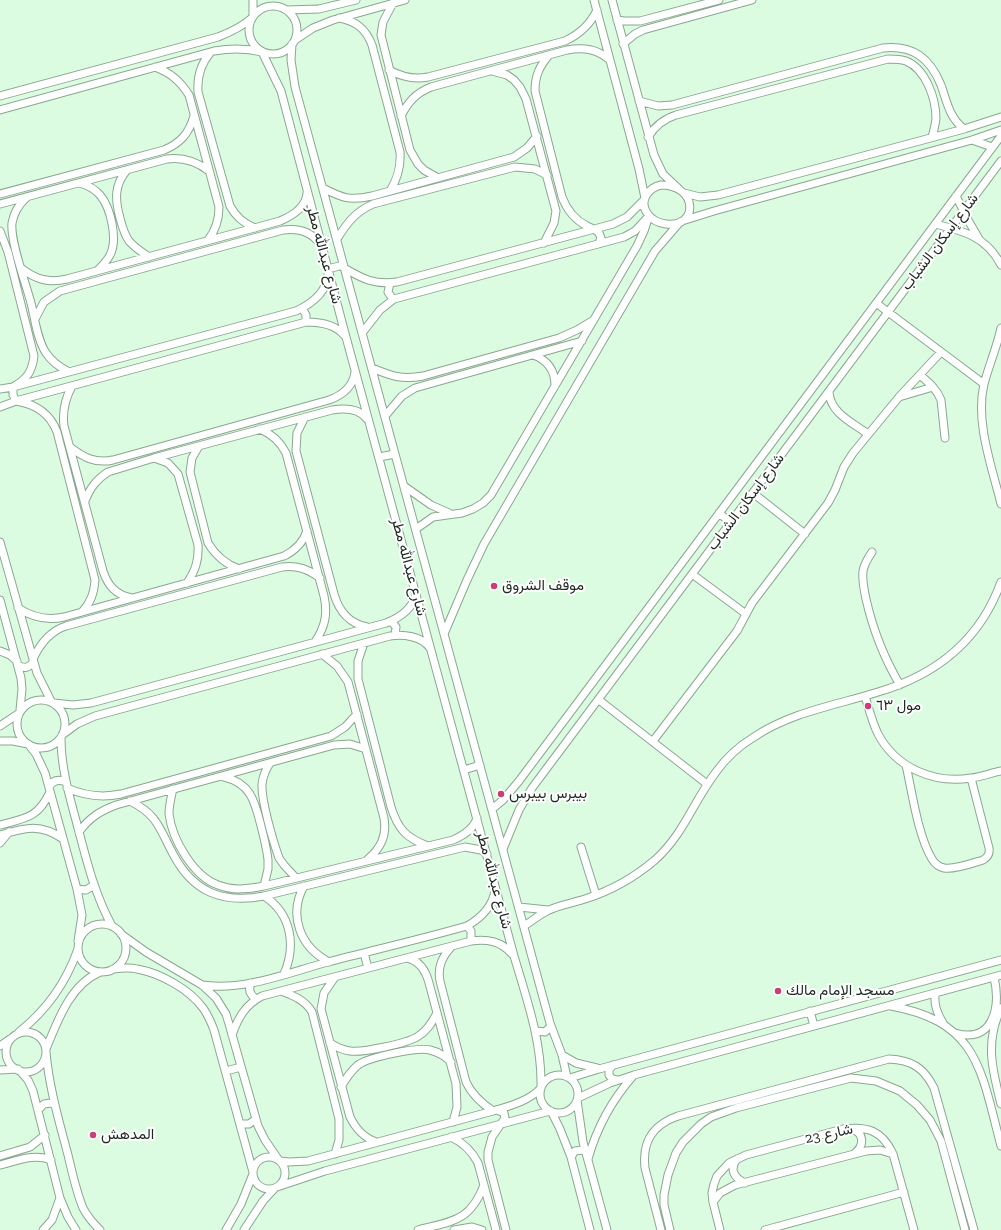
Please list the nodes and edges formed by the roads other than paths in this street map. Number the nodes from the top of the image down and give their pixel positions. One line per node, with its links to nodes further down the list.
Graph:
1 (253, 0): 14 (street)
2 (277, 0): 12 (street)
3 (356, 0): 9 (street)
4 (406, 0): 10 (street)
5 (594, 0): 13 (street)
6 (612, 0): 16 (street)
7 (719, 0): 16 (street)
8 (752, 0): 21 (street)
9 (342, 2): 11 (street)
10 (393, 4): 15 (street); 20 (street)
11 (330, 7): 12 (street); 15 (street)
12 (284, 9): 14 (street); 19 (street)
13 (597, 10): 18 (street); 28 (street)
14 (253, 16): 17 (street); 25 (street)
15 (336, 19): 19 (street); 22 (street)
16 (617, 20): 21 (street)
17 (218, 37): 23 (street); 30 (street)
18 (565, 41): 24 (street); 33 (street)
19 (294, 42): 25 (street); 35 (street, شارع عبدالله مطر)
20 (382, 42): 22 (street); 31 (street)
21 (623, 44): 42 (street)
22 (372, 45): 57 (street)
23 (222, 50): 25 (street); 26 (street)
24 (567, 50): 27 (street); 28 (street)
25 (262, 52): 35 (street, شارع عبدالله مطر)
26 (210, 53): 29 (street); 37 (street)
27 (549, 55): 32 (street); 40 (street)
28 (610, 60): 78 (street)
29 (155, 67): 34 (street); 38 (street)
30 (106, 68): 34 (street); 39 (street)
31 (389, 70): 33 (street); 45 (street)
32 (490, 71): 36 (street); 41 (street)
33 (428, 77): 36 (street)
34 (110, 80): 43 (street)
35 (287, 87): 67 (street, شارع عبدالله مطر); 68 (street, شارع عبدالله مطر)
36 (431, 87): 45 (street)
37 (198, 92): 38 (street); 75 (street)
38 (188, 95): 44 (street)
39 (0, 96)
40 (535, 96): 41 (street); 76 (street)
41 (526, 99): 49 (street)
42 (639, 101): 47 (street); 51 (street)
43 (0, 110)
44 (194, 116): 55 (street); 63 (street)
45 (400, 116): 56 (street)
46 (1001, 117): 47 (street)
47 (964, 129): 52 (street)
48 (1001, 130): 53 (street)
49 (537, 136): 59 (street); 64 (street)
50 (1001, 136): 54 (street, شارع إسكان الشباب)
51 (648, 137): 52 (street); 70 (street)
52 (932, 137): 70 (street)
53 (972, 140): 54 (street); 87 (street)
54 (992, 147): 73 (street, شارع إسكان الشباب)
55 (164, 150): 58 (street); 71 (street)
56 (410, 150): 57 (street); 65 (street)
57 (400, 152): 69 (street)
58 (167, 159): 62 (street); 63 (street)
59 (506, 159): 61 (street); 65 (street)
60 (1001, 161): 84 (street, شارع إسكان الشباب)
61 (509, 168): 64 (street); 83 (street)
62 (127, 170): 66 (street); 79 (street)
63 (209, 171): 80 (street)
64 (547, 175): 77 (street)
65 (438, 178): 69 (street)
66 (78, 183): 74 (street); 81 (street)
67 (323, 188): 72 (street); 96 (street, شارع عبدالله مطر)
68 (307, 191): 86 (street); 101 (street, شارع عبدالله مطر)
69 (390, 191): 72 (street)
70 (682, 191): 78 (street); 87 (street)
71 (0, 194)
72 (372, 196): 83 (street)
73 (956, 196): 84 (street); 88 (street, شارع إسكان الشباب)
74 (28, 197): 82 (street); 102 (street)
75 (227, 197): 80 (street); 89 (street)
76 (562, 197): 77 (street); 91 (street)
77 (554, 199): 99 (street)
78 (645, 199): 85 (street); 91 (street)
79 (116, 200): 81 (street); 94 (street)
80 (218, 200): 98 (street)
81 (105, 203): 95 (street)
82 (0, 204)
83 (373, 204): 96 (street)
84 (964, 211): 90 (street, شارع إسكان الشباب); 97 (street)
85 (649, 215): 87 (street); 100 (street); 118 (street)
86 (280, 221): 89 (street); 92 (street)
87 (681, 222): 209 (street)
88 (935, 224): 90 (street); 114 (street, شارع إسكان الشباب)
89 (255, 228): 98 (street)
90 (951, 228): 97 (street); 116 (street, شارع إسكان الشباب)
91 (594, 229): 99 (street); 100 (street)
92 (283, 230): 101 (street); 112 (street)
93 (0, 231): 103 (street)
94 (124, 231): 95 (street); 104 (street)
95 (114, 234): 109 (street)
96 (337, 239): 106 (street, شارع عبدالله مطر)
97 (979, 239): 105 (street)
98 (208, 240): 104 (street)
99 (544, 243): 111 (street)
100 (599, 243): 113 (street)
101 (321, 245): 108 (street, شارع عبدالله مطر)
102 (16, 250): 103 (street); 107 (street)
103 (8, 252): 126 (street)
104 (149, 257): 109 (street)
105 (1001, 265)
106 (344, 266): 108 (street); 111 (street); 121 (street, شارع عبدالله مطر)
107 (21, 268): 110 (street); 117 (street)
108 (328, 270): 115 (street); 122 (street, شارع عبدالله مطر)
109 (97, 271): 110 (street)
110 (58, 281): 112 (street)
111 (390, 283): 113 (street)
112 (60, 291): 117 (street)
113 (394, 299): 121 (street)
114 (876, 303): 116 (street); 174 (street, شارع إسكان الشباب)
115 (302, 308): 119 (street); 127 (street)
116 (888, 312): 129 (street); 144 (street, شارع إسكان الشباب)
117 (35, 319): 125 (street)
118 (594, 320): 123 (street); 124 (street)
119 (306, 322): 122 (street); 131 (street)
120 (1001, 328): 137 (street)
121 (362, 333): 132 (street, شارع عبدالله مطر)
122 (346, 338): 134 (street, شارع عبدالله مطر)
123 (548, 341): 128 (street); 136 (street)
124 (582, 341): 128 (street); 139 (street)
125 (41, 343): 126 (street); 133 (street)
126 (32, 346): 141 (street)
127 (167, 346): 131 (street); 133 (street)
128 (550, 350): 130 (street)
129 (941, 352): 135 (street); 137 (street)
130 (533, 355): 139 (street); 142 (street)
131 (171, 359): 138 (street)
132 (372, 368): 136 (street); 150 (street, شارع عبدالله مطر)
133 (69, 372): 141 (street)
134 (355, 372): 146 (street); 152 (street, شارع عبدالله مطر)
135 (920, 375): 140 (street); 145 (street)
136 (414, 378): 142 (street)
137 (984, 384): 173 (street)
138 (72, 386): 147 (street); 153 (street)
139 (555, 387): 175 (street)
140 (933, 387): 145 (street); 158 (street)
141 (13, 388): 143 (street); 147 (street)
142 (415, 388): 150 (street)
143 (0, 389)
144 (829, 392): 156 (street); 171 (street, شارع إسكان الشباب)
145 (899, 397): 156 (street)
146 (329, 400): 149 (street); 157 (street)
147 (16, 401): 148 (street); 154 (street)
148 (0, 407)
149 (332, 410): 151 (street); 152 (street)
150 (385, 416): 163 (street, شارع عبدالله مطر)
151 (305, 417): 155 (street); 161 (street)
152 (369, 422): 164 (street, شارع عبدالله مطر)
153 (64, 426): 154 (street); 160 (street)
154 (55, 428): 190 (street)
155 (260, 429): 159 (street); 162 (street)
156 (868, 434): 179 (street)
157 (199, 436): 159 (street); 166 (street)
158 (945, 438)
159 (200, 445): 165 (street); 168 (street)
160 (70, 446): 166 (street); 172 (street)
161 (296, 451): 162 (street); 198 (street)
162 (286, 453): 178 (street)
163 (395, 454): 164 (street); 170 (street, شارع عبدالله مطر)
164 (379, 457): 194 (street, شارع عبدالله مطر)
165 (154, 458): 167 (street); 169 (street)
166 (106, 462): 167 (street)
167 (108, 472): 172 (street)
168 (191, 478): 169 (street); 181 (street)
169 (181, 481): 182 (street)
170 (404, 486): 175 (street); 177 (street, شارع عبدالله مطر)
171 (753, 493): 176 (street, شارع إسكان الشباب); 179 (street)
172 (85, 501): 188 (street)
173 (1001, 504)
174 (719, 513): 176 (street); 233 (street, شارع إسكان الشباب)
175 (451, 514): 177 (street)
176 (731, 523): 187 (street, شارع إسكان الشباب)
177 (416, 529): 209 (street, شارع عبدالله مطر)
178 (307, 530): 184 (street); 189 (street)
179 (805, 534): 203 (street)
180 (0, 542): 200 (street)
181 (208, 543): 182 (street); 186 (street)
182 (198, 545): 192 (street)
183 (872, 552): 220 (street)
184 (284, 556): 185 (street); 186 (street)
185 (287, 566): 189 (street); 195 (street)
186 (239, 569): 192 (street)
187 (692, 574): 203 (street); 224 (street, شارع إسكان الشباب)
188 (105, 578): 190 (street); 196 (street)
189 (320, 578): 199 (street)
190 (95, 580): 202 (street)
191 (1001, 582): 220 (street)
192 (187, 584): 193 (street)
193 (172, 588): 195 (street); 196 (street)
194 (416, 595): 206 (street); 214 (street, شارع عبدالله مطر)
195 (174, 596): 207 (street)
196 (132, 598): 202 (street)
197 (0, 600): 201 (street)
198 (336, 603): 199 (street); 208 (street)
199 (326, 605): 211 (street)
200 (18, 608): 204 (street); 216 (street)
201 (3, 610): 205 (street); 217 (street)
202 (82, 612): 204 (street)
203 (746, 614): 235 (street)
204 (59, 618): 207 (street)
205 (0, 619)
206 (391, 621): 208 (street); 210 (street)
207 (62, 627): 216 (street)
208 (369, 628): 211 (street)
209 (444, 634): 241 (street, شارع عبدالله مطر)
210 (395, 635): 212 (street); 214 (street)
211 (315, 642): 218 (street)
212 (364, 643): 215 (street); 221 (street)
213 (0, 651): 217 (street)
214 (431, 651): 243 (street, شارع عبدالله مطر)
215 (322, 654): 219 (street); 222 (street)
216 (33, 660): 217 (street); 225 (street)
217 (17, 663): 227 (street)
218 (217, 669): 219 (street); 226 (street)
219 (220, 682): 229 (street)
220 (900, 685): 223 (street)
221 (360, 689): 222 (street); 256 (street)
222 (351, 692): 228 (street)
223 (865, 696): 242 (street); 247 (street)
224 (599, 700): 235 (street); 238 (street, شارع إسكان الشباب)
225 (52, 702): 226 (street); 227 (street); 231 (street)
226 (91, 703): 229 (street)
227 (19, 713): 230 (street); 236 (street)
228 (357, 714): 232 (street); 239 (street)
229 (94, 716): 231 (street)
230 (0, 726)
231 (62, 736): 236 (street); 248 (street)
232 (331, 736): 237 (street); 251 (street)
233 (552, 738): 238 (street); 258 (street, شارع إسكان الشباب)
234 (0, 741): 236 (street)
235 (653, 742): 247 (street)
236 (29, 744): 249 (street)
237 (334, 745): 239 (street); 240 (street)
238 (563, 747): 274 (street, شارع إسكان الشباب)
239 (366, 749): 257 (street)
240 (270, 763): 245 (street); 252 (street)
241 (480, 765): 243 (street); 258 (street, شارع عبدالله مطر)
242 (906, 765): 246 (street); 246 (street)
243 (464, 770): 260 (street, شارع عبدالله مطر)
244 (1001, 771): 246 (street)
245 (222, 776): 250 (street); 254 (street)
246 (971, 778)
247 (707, 784): 288 (street)
248 (67, 785): 249 (street); 251 (street); 265 (street)
249 (50, 789): 259 (street); 268 (street)
250 (173, 789): 253 (street); 263 (street)
251 (114, 796): 255 (street)
252 (264, 799): 254 (street); 275 (street)
253 (130, 801): 255 (street); 266 (street)
254 (254, 801): 276 (street)
255 (116, 805): 265 (street)
256 (391, 807): 257 (street); 271 (street)
257 (382, 809): 278 (street)
258 (492, 809): 274 (street, شارع عبدالله مطر)
259 (25, 818): 261 (street); 262 (street)
260 (477, 818): 269 (street); 277 (street, شارع عبدالله مطر)
261 (0, 825)
262 (26, 828): 264 (street); 268 (street)
263 (174, 829): 266 (street); 286 (street)
264 (9, 832): 267 (street); 270 (street)
265 (79, 832): 282 (street)
266 (164, 833): 290 (street)
267 (0, 835)
268 (63, 839): 285 (street)
269 (453, 840): 271 (street); 272 (street)
270 (0, 843)
271 (428, 846): 278 (street)
272 (456, 848): 277 (street); 281 (street)
273 (581, 848): 288 (street)
274 (503, 849): 291 (street, شارع عبدالله مطر)
275 (276, 850): 276 (street); 280 (street)
276 (267, 852): 283 (street)
277 (487, 854): 287 (street, شارع عبدالله مطر)
278 (366, 861): 279 (street)
279 (318, 873): 280 (street); 281 (street)
280 (296, 878): 283 (street)
281 (320, 882): 284 (street)
282 (94, 885): 285 (street); 293 (street)
283 (264, 886): 286 (street)
284 (304, 886): 289 (street); 296 (street)
285 (77, 889): 300 (street)
286 (237, 889): 290 (street)
287 (496, 889): 294 (street); 303 (street, شارع عبدالله مطر)
288 (596, 895): 292 (street)
289 (264, 896): 290 (street); 297 (street)
290 (237, 898)
291 (519, 907): 292 (street); 295 (street, شارع عبدالله مطر)
292 (548, 910): 295 (street)
293 (112, 926): 298 (street); 300 (street)
294 (467, 926): 299 (street); 302 (street)
295 (524, 926): 331 (street, شارع عبدالله مطر)
296 (299, 928): 297 (street); 306 (street)
297 (289, 930): 311 (street)
298 (121, 934): 307 (street); 309 (street)
299 (471, 940): 301 (street); 303 (street)
300 (78, 945): 310 (street); 321 (street)
301 (453, 945): 304 (street); 312 (street)
302 (364, 953): 306 (street); 308 (street)
303 (514, 956): 334 (street, شارع عبدالله مطر)
304 (406, 958): 308 (street); 316 (street)
305 (1001, 960): 327 (street)
306 (329, 962): 311 (street)
307 (168, 965): 315 (street); 318 (street)
308 (368, 968): 314 (street)
309 (113, 969): 310 (street); 315 (street)
310 (101, 971): 323 (street)
311 (284, 974): 317 (street)
312 (439, 976): 316 (street); 356 (street)
313 (998, 976): 320 (street); 330 (street)
314 (335, 977): 319 (street); 326 (street)
315 (162, 978): 352 (street)
316 (428, 979): 329 (street)
317 (251, 983): 318 (street); 322 (street)
318 (202, 985): 337 (street)
319 (281, 991): 322 (street); 328 (street)
320 (935, 993): 324 (street); 333 (street)
321 (54, 997): 323 (street); 336 (street)
322 (256, 999): 337 (street)
323 (66, 1004): 342 (street)
324 (889, 1005): 332 (street); 333 (street)
325 (1001, 1008): 330 (street)
326 (321, 1009): 328 (street); 339 (street)
327 (810, 1011): 332 (street); 347 (street)
328 (312, 1012): 369 (street)
329 (437, 1013): 338 (street); 346 (street)
330 (996, 1018): 335 (street); 362 (street)
331 (551, 1026): 334 (street); 344 (street, شارع عبدالله مطر)
332 (814, 1026): 353 (street)
333 (946, 1026): 335 (street)
334 (536, 1031): 359 (street, شارع عبدالله مطر)
335 (955, 1033): 377 (street)
336 (16, 1035): 340 (street); 342 (street); 351 (street)
337 (232, 1035): 348 (street)
338 (411, 1040): 341 (street); 343 (street)
339 (330, 1043): 343 (street); 358 (street)
340 (0, 1046)
341 (414, 1049): 345 (street); 346 (street)
342 (46, 1051): 351 (street); 363 (street)
343 (363, 1051): 345 (street)
344 (562, 1055): 349 (street); 354 (street, شارع عبدالله مطر)
345 (365, 1060): 358 (street)
346 (451, 1062): 357 (street)
347 (614, 1065): 349 (street); 355 (street)
348 (241, 1067): 352 (street); 368 (street)
349 (599, 1069): 354 (street)
350 (0, 1070): 351 (street)
351 (19, 1070): 364 (street)
352 (226, 1071): 371 (street)
353 (634, 1075): 355 (street); 381 (street)
354 (569, 1077): 359 (street); 361 (street)
355 (617, 1080): 361 (street)
356 (466, 1082): 357 (street); 365 (street)
357 (456, 1084): 370 (street)
358 (341, 1086): 367 (street)
359 (541, 1087): 365 (street); 366 (street)
360 (780, 1092): 413 (street); 414 (street); 418 (street); 419 (street)
361 (577, 1099): 366 (street); 381 (street)
362 (1001, 1104)
363 (55, 1105): 364 (street); 404 (street)
364 (38, 1110): 374 (street)
365 (495, 1110): 370 (street); 372 (street)
366 (550, 1111): 372 (street); 383 (street)
367 (350, 1116): 369 (street); 376 (street)
368 (256, 1119): 371 (street); 387 (street)
369 (340, 1119): 378 (street)
370 (454, 1122): 376 (street)
371 (240, 1124): 392 (street)
372 (501, 1124): 375 (street); 388 (street)
373 (842, 1129): 379 (street); 380 (street, شارع 23); 385 (street, شارع 23)
374 (44, 1135): 382 (street); 386 (street)
375 (451, 1137): 389 (street); 391 (street)
376 (376, 1142): 378 (street)
377 (1001, 1146)
378 (335, 1154): 384 (street)
379 (855, 1154): 380 (street, شارع 23); 393 (street, شارع 23)
380 (894, 1154): 396 (street)
381 (587, 1155): 383 (street); 412 (street)
382 (0, 1156)
383 (571, 1157): 411 (street)
384 (321, 1158): 387 (street); 391 (street)
385 (737, 1159): 393 (street); 398 (street, شارع 23)
386 (50, 1160): 390 (street); 397 (street)
387 (279, 1160): 392 (street); 395 (street)
388 (488, 1160): 389 (street); 410 (street)
389 (478, 1163): 394 (street)
390 (0, 1166)
391 (325, 1170): 395 (street)
392 (253, 1173): 395 (street); 400 (street)
393 (745, 1182): 398 (street, شارع 23)
394 (484, 1185): 399 (street); 409 (street)
395 (276, 1188): 405 (street)
396 (904, 1192): 401 (street); 417 (street)
397 (60, 1198): 402 (street); 403 (street)
398 (713, 1202): 415 (street)
399 (453, 1221): 406 (street); 407 (street)
400 (230, 1228)
401 (777, 1228): 416 (street)
402 (43, 1230)
403 (76, 1230)
404 (100, 1230)
405 (244, 1230)
406 (418, 1230)
407 (455, 1230): 408 (street)
408 (482, 1230)
409 (496, 1230)
410 (506, 1230)
411 (590, 1230)
412 (607, 1230)
413 (661, 1230)
414 (670, 1230)
415 (720, 1230)
416 (765, 1230)
417 (914, 1230)
418 (966, 1230)
419 (974, 1230)

